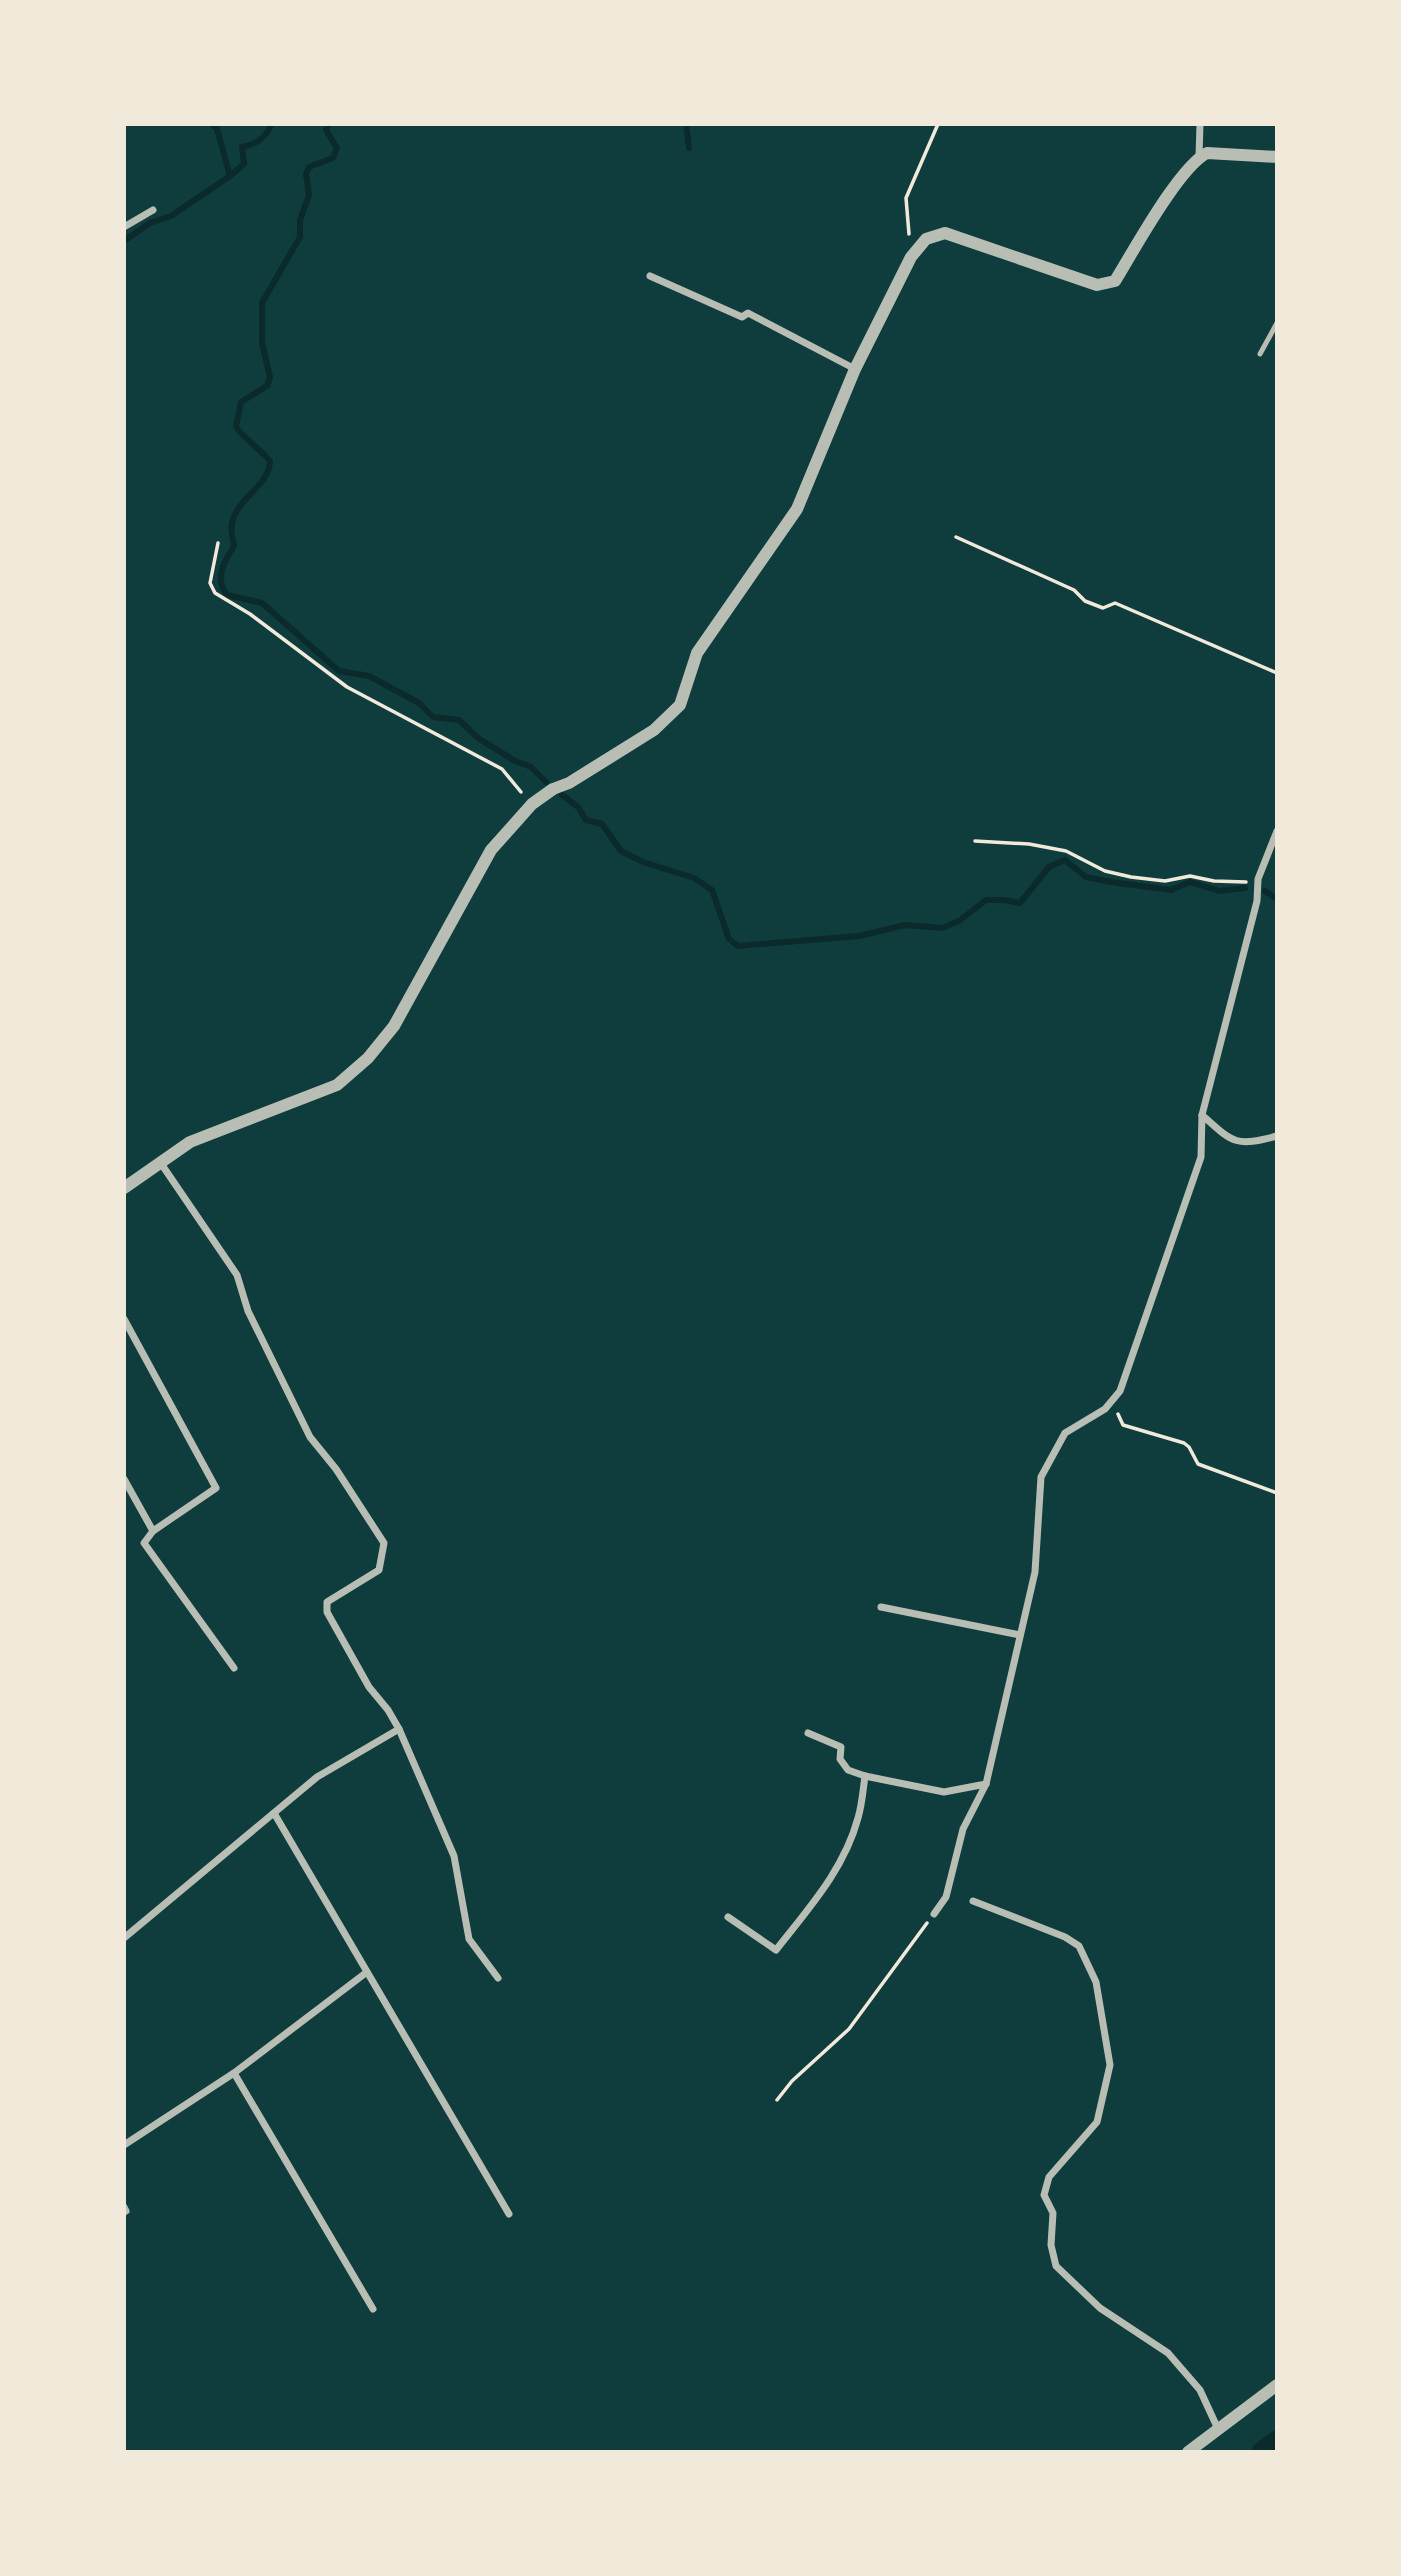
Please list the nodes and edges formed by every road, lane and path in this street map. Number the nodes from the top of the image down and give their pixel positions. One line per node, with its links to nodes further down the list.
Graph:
1 (938, 124): 7 (path)
2 (1200, 124): 3 (street)
3 (1199, 157): 4 (street); 7 (street)
4 (1277, 157)
5 (153, 210): 6 (street)
6 (124, 228)
7 (911, 257): 11 (street)
8 (650, 276): 11 (street)
9 (1277, 323): 10 (lane)
10 (1260, 354)
11 (855, 369): 15 (street)
12 (956, 537): 14 (path)
13 (218, 543): 15 (path)
14 (1277, 673)
15 (532, 804): 21 (street)
16 (1277, 831): 18 (street)
17 (975, 841): 18 (path)
18 (1258, 879): 19 (street)
19 (1202, 1115): 20 (street); 24 (street)
20 (1277, 1136)
21 (160, 1162): 22 (street); 31 (street)
22 (124, 1188)
23 (124, 1319): 27 (street)
24 (1120, 1391): 26 (path); 29 (street)
25 (124, 1479): 27 (street)
26 (1277, 1493)
27 (153, 1531): 30 (street)
28 (881, 1607): 29 (street)
29 (1020, 1636): 34 (street)
30 (234, 1668)
31 (399, 1729): 35 (street); 41 (street)
32 (808, 1733): 33 (street)
33 (865, 1776): 34 (street); 38 (street)
34 (986, 1784): 37 (street)
35 (274, 1813): 39 (street); 40 (street)
36 (974, 1901): 48 (street)
37 (934, 1914): 43 (path)
38 (728, 1917)
39 (124, 1938)
40 (367, 1972): 42 (street); 45 (street)
41 (498, 1978)
42 (234, 2073): 44 (street); 46 (street)
43 (777, 2100)
44 (124, 2146)
45 (509, 2214)
46 (373, 2309)
47 (1277, 2385): 48 (street)
48 (1218, 2429): 49 (street)
49 (1188, 2452)

